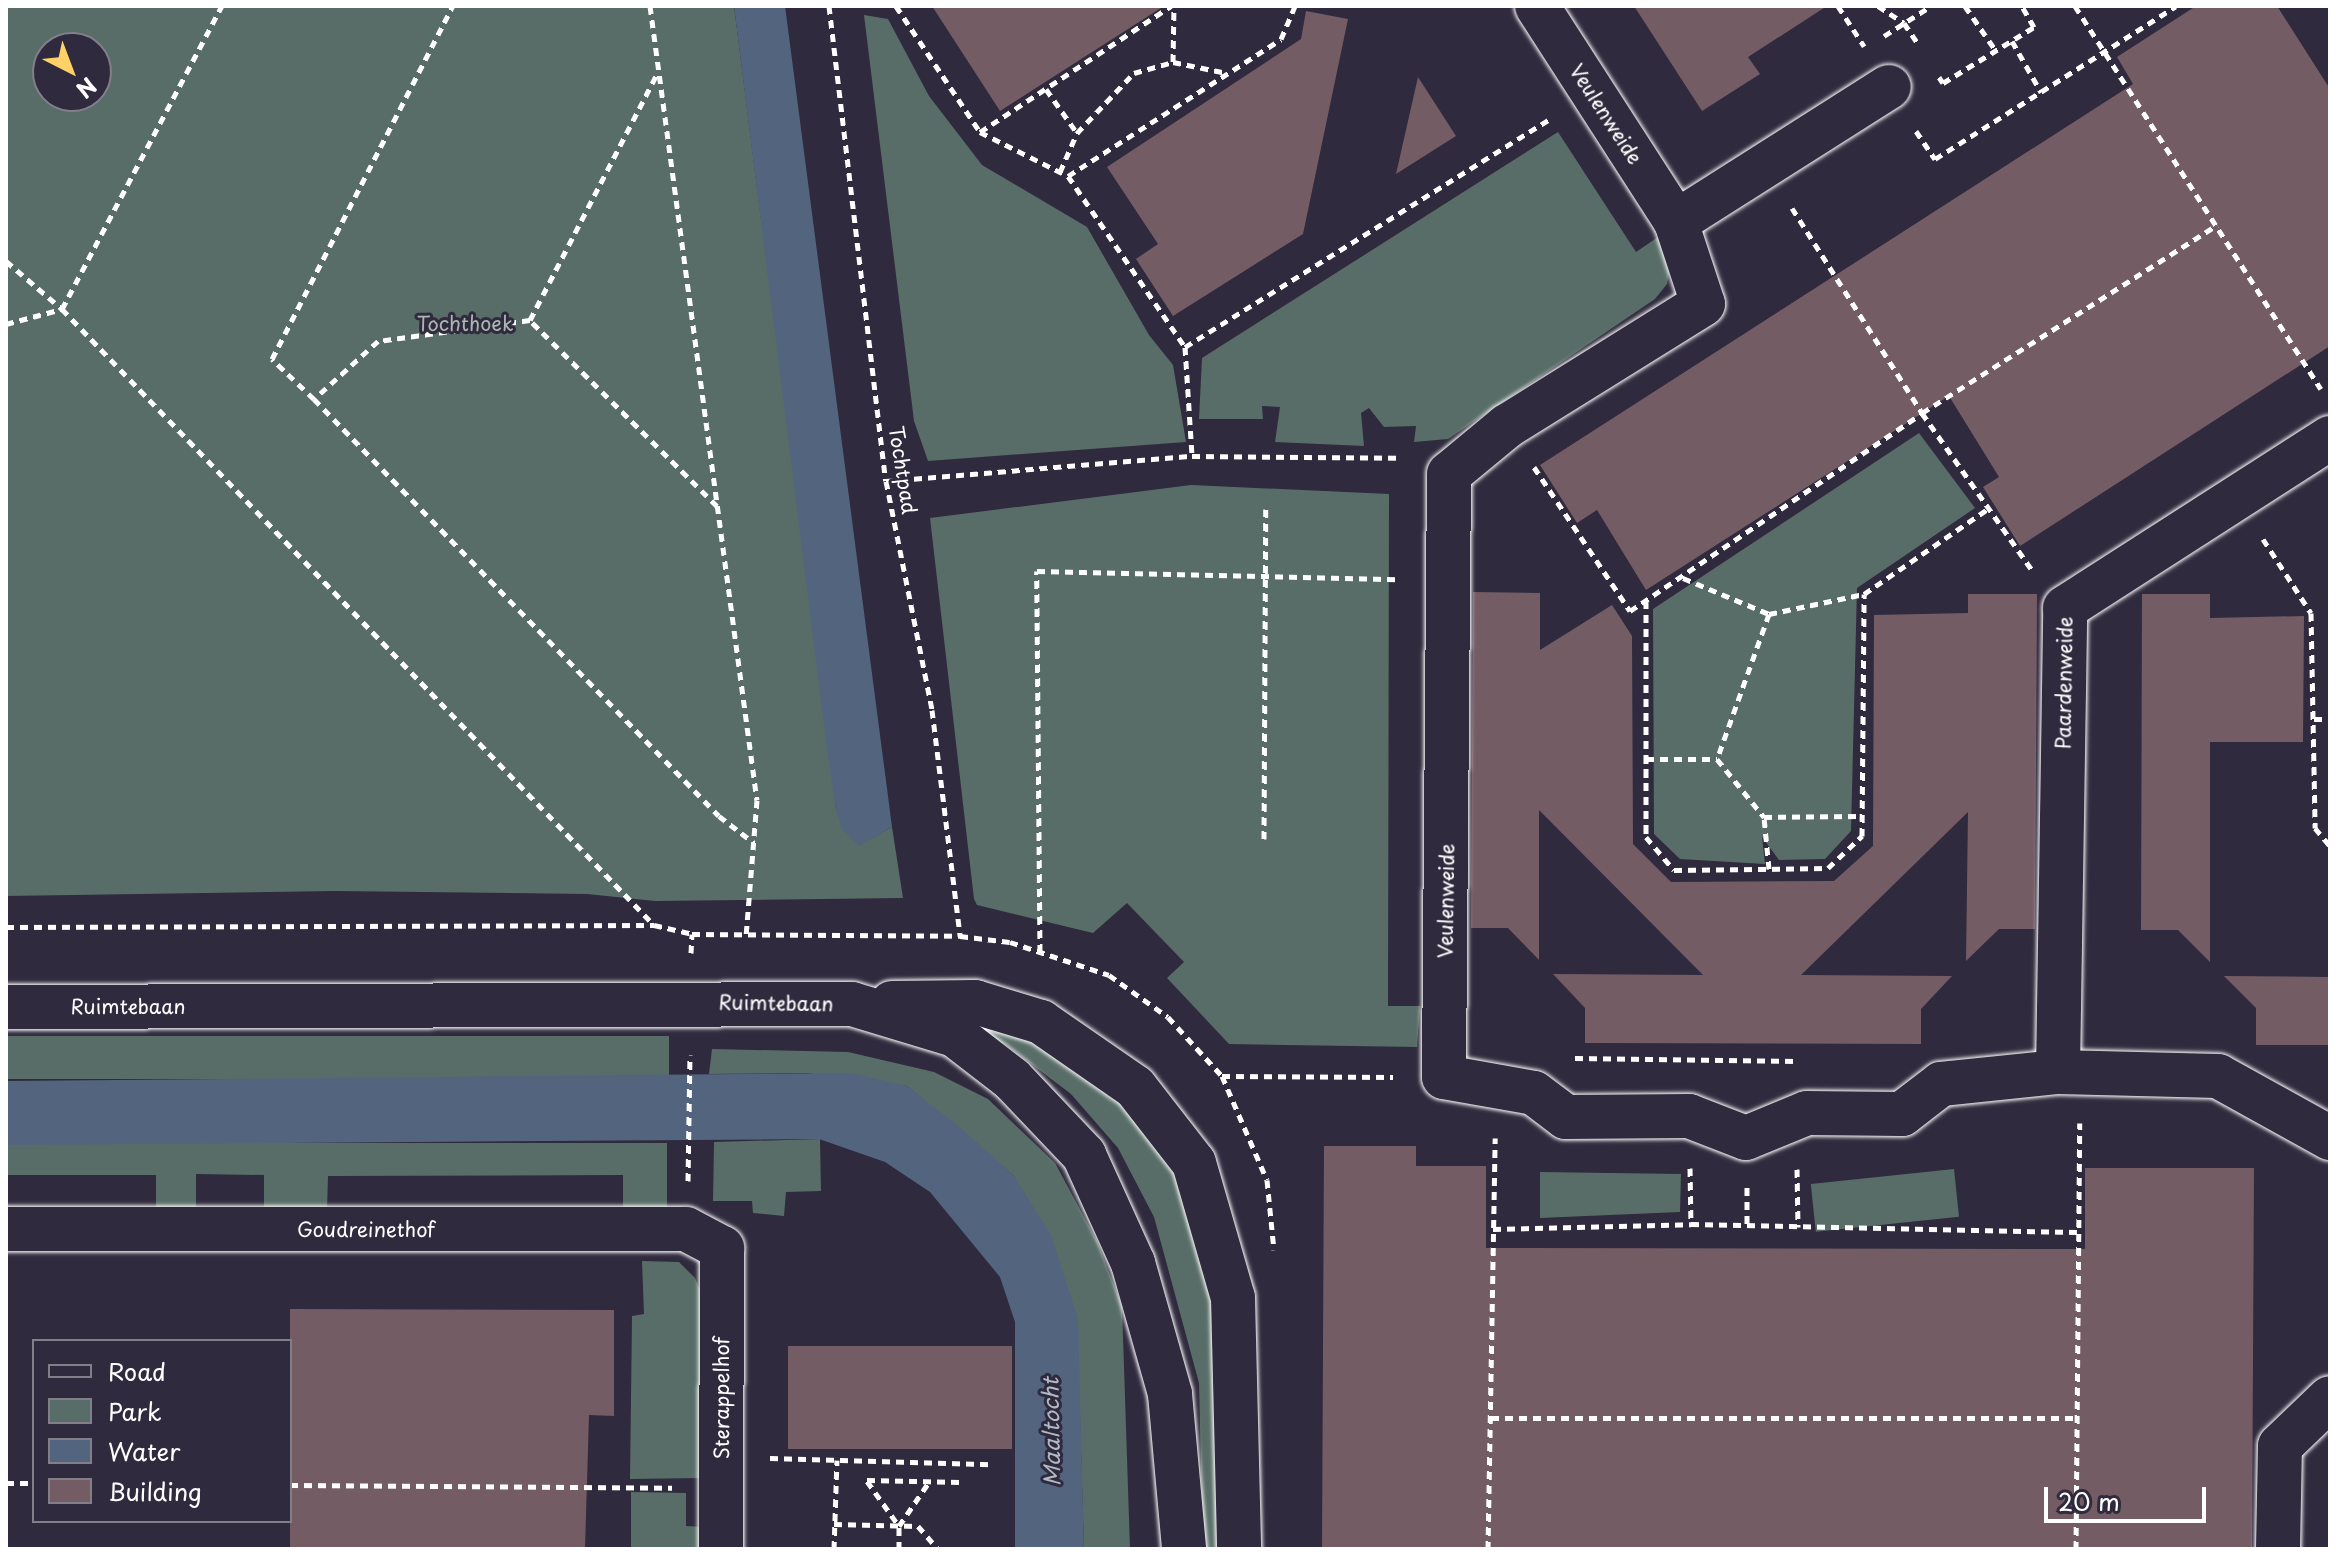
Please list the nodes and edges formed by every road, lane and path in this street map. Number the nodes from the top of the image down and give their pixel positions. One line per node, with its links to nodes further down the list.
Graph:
1 (222, 6): 37 (path)
2 (453, 6): 41 (path)
3 (650, 6): 23 (path)
4 (829, 6): 48 (path, Tochtpad)
5 (896, 6): 29 (path)
6 (1172, 6): 21 (path); 26 (path)
7 (1295, 6): 24 (path)
8 (1537, 6): 27 (street, Veulenweide)
9 (1838, 6): 16 (path)
10 (1878, 6): 16 (path)
11 (1931, 6): 16 (path)
12 (1965, 6): 18 (path)
13 (2022, 6): 17 (path)
14 (2075, 6): 19 (path)
15 (2176, 6): 19 (path)
16 (1904, 23): 20 (path)
17 (2012, 41): 18 (path); 28 (path)
18 (1996, 51): 22 (path)
19 (2106, 52): 28 (path); 35 (path)
20 (1928, 59)
21 (1173, 62): 24 (path); 30 (path)
22 (1936, 71)
23 (659, 72): 38 (path); 50 (path)
24 (1227, 73): 33 (path)
25 (1889, 87): 28 (path); 31 (street)
26 (1046, 89): 29 (path); 30 (path)
27 (1592, 92): 34 (street, Veulenweide); 40 (path)
28 (2041, 93)
29 (980, 132): 32 (path)
30 (1077, 133): 32 (path)
31 (1766, 167): 34 (street); 43 (path)
32 (1060, 172): 33 (path)
33 (1068, 176): 40 (path)
34 (1676, 222): 44 (street, Veulenweide)
35 (2217, 225): 42 (path); 43 (path)
36 (6, 261): 37 (path)
37 (62, 309): 39 (path); 70 (path)
38 (530, 320): 41 (path); 50 (path)
39 (6, 324)
40 (1185, 347): 46 (path)
41 (314, 399): 67 (path)
42 (2330, 402)
43 (1922, 413): 51 (path); 54 (path)
44 (1507, 426): 47 (street, Veulenweide); 57 (path)
45 (2330, 438): 49 (street, Paardenweide)
46 (1192, 456): 47 (path); 48 (path)
47 (1449, 474): 55 (street, Veulenweide)
48 (886, 481): 73 (path, Tochtpad)
49 (2236, 497): 59 (street, Paardenweide); 60 (path)
50 (717, 506): 67 (path)
51 (1989, 508): 56 (path); 59 (path)
52 (1266, 509): 53 (path)
53 (1264, 572): 55 (path); 66 (path); 74 (path)
54 (1683, 578): 57 (path); 58 (path)
55 (1450, 581): 80 (street, Veulenweide)
56 (1864, 594): 58 (path); 64 (path)
57 (1646, 601): 62 (path)
58 (1769, 614): 63 (path)
59 (2065, 615): 79 (street, Paardenweide)
60 (2314, 719): 61 (path); 68 (path)
61 (2330, 719)
62 (1646, 759): 63 (path); 69 (path)
63 (1717, 759): 65 (path)
64 (1861, 816): 65 (path); 69 (path)
65 (1764, 817): 69 (path)
66 (1264, 839)
67 (754, 843): 72 (path)
68 (2330, 846)
69 (1769, 869)
70 (654, 925): 71 (path); 72 (path)
71 (6, 927)
72 (746, 936): 73 (path)
73 (960, 936): 74 (path)
74 (1040, 952): 80 (path)
75 (852, 1004): 76 (street, Ruimtebaan); 105 (street, Ruimtebaan); 106 (street)
76 (6, 1007)
77 (691, 1062): 83 (path)
78 (1809, 1062): 81 (path)
79 (2070, 1073): 81 (street); 82 (street); 86 (path)
80 (1444, 1077): 81 (street)
81 (1515, 1089): 85 (path)
82 (2330, 1138)
83 (690, 1161)
84 (6, 1229): 87 (street, Goudreinethof)
85 (1493, 1229): 86 (path); 89 (path)
86 (2077, 1232): 90 (path)
87 (722, 1248): 93 (street, Sterappelhof)
88 (2330, 1398): 109 (street)
89 (1491, 1418): 90 (path); 107 (path)
90 (2077, 1418): 108 (path)
91 (837, 1460): 92 (path); 93 (path); 99 (path)
92 (991, 1464)
93 (721, 1472): 98 (path); 101 (street, Sterappelhof)
94 (930, 1481): 95 (path); 100 (path); 100 (path)
95 (960, 1482)
96 (6, 1483): 97 (path)
97 (32, 1483)
98 (292, 1485)
99 (834, 1524): 100 (path); 102 (path)
100 (899, 1526): 103 (path); 104 (path)
101 (721, 1549)
102 (834, 1549)
103 (899, 1549)
104 (938, 1549)
105 (1184, 1549)
106 (1239, 1549)
107 (1488, 1549)
108 (2076, 1549)
109 (2278, 1549)

